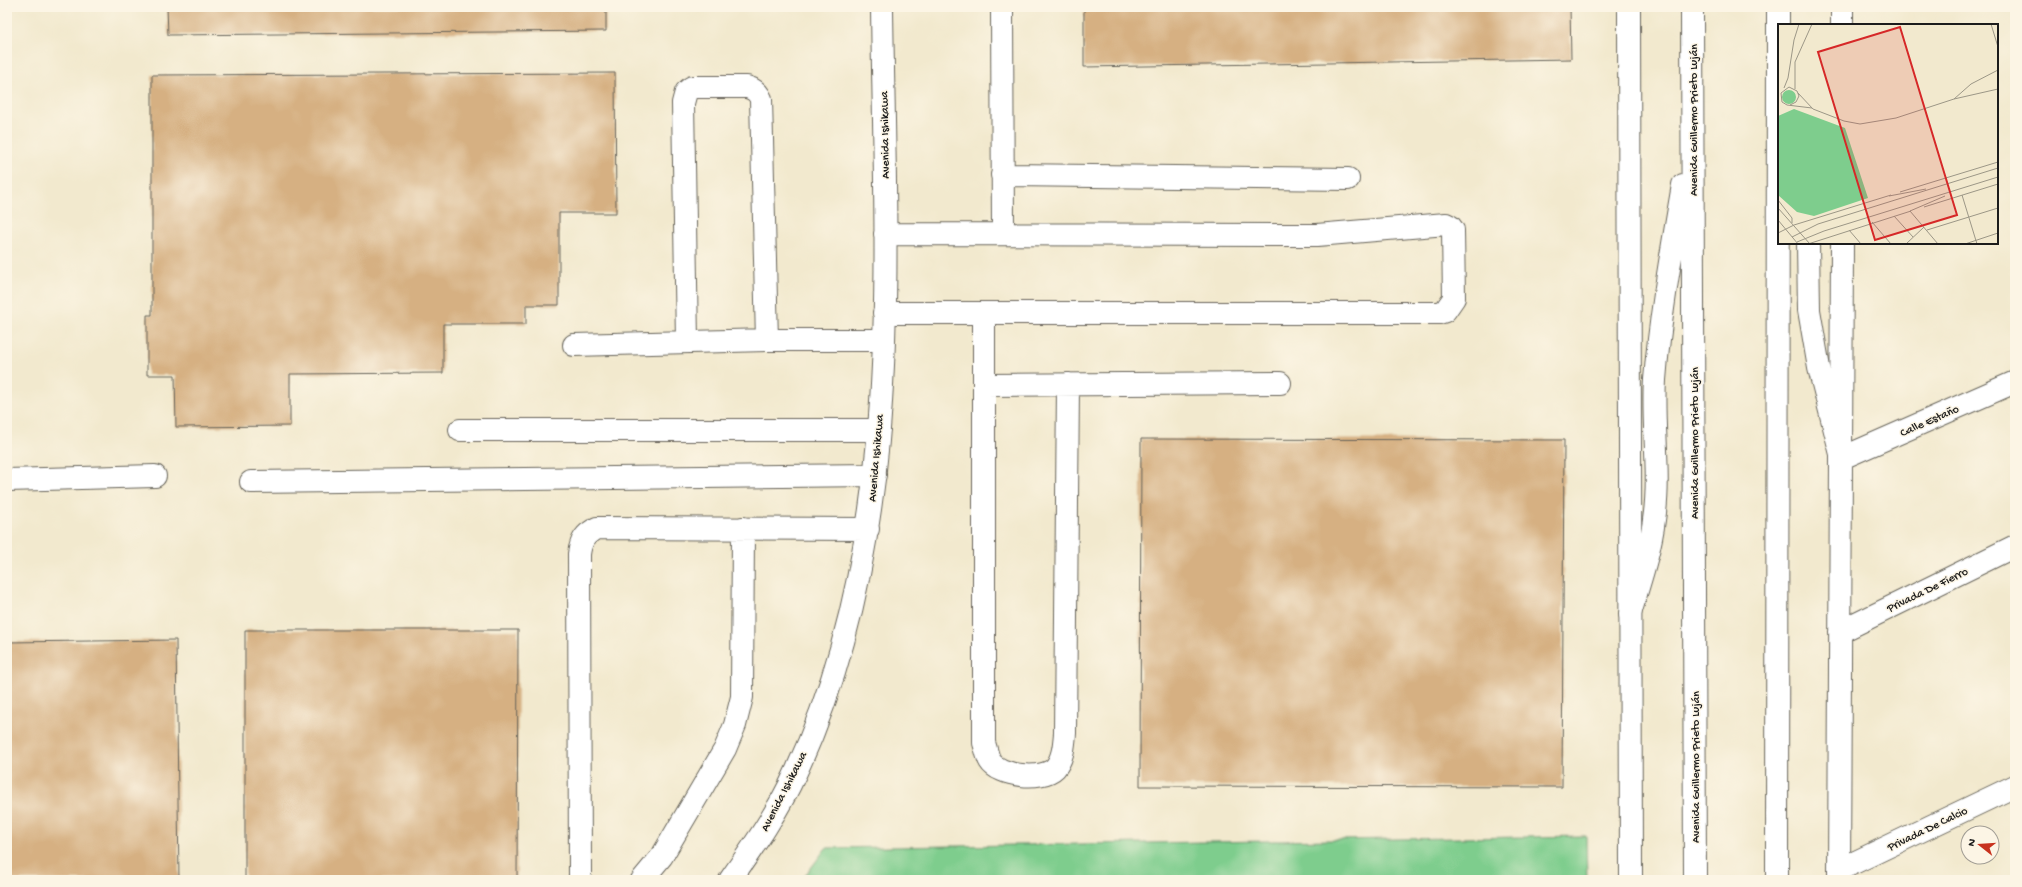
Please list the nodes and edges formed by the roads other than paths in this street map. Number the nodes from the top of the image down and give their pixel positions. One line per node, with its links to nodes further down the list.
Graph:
1 (882, 7): 13 (street, Avenida Ishikawa)
2 (1002, 7): 11 (street)
3 (1629, 7): 37 (street)
4 (1692, 7): 10 (street, Avenida Guillermo Prieto Luján)
5 (1778, 7): 46 (street)
6 (1790, 7): 8 (street)
7 (1842, 7): 9 (street)
8 (1792, 24)
9 (1842, 24)
10 (1693, 123): 37 (street); 45 (street, Avenida Guillermo Prieto Luján)
11 (1002, 175): 12 (street); 14 (street)
12 (1348, 179)
13 (885, 234): 14 (street); 17 (street, Avenida Ishikawa)
14 (1003, 234): 18 (street)
15 (1808, 244): 29 (street)
16 (1842, 244): 29 (street)
17 (884, 313): 18 (street); 20 (street, Avenida Ishikawa)
18 (984, 313): 26 (street)
19 (767, 340): 20 (street); 21 (street); 21 (street)
20 (883, 340): 28 (street, Avenida Ishikawa)
21 (687, 341): 22 (street)
22 (574, 344)
23 (2015, 382): 29 (street, Calle Estaño)
24 (1280, 383): 25 (street)
25 (1068, 384): 26 (street); 26 (street)
26 (984, 386)
27 (460, 430): 28 (street)
28 (879, 430): 30 (street, Avenida Ishikawa)
29 (1842, 458): 38 (street)
30 (875, 475): 33 (street); 35 (street, Avenida Ishikawa)
31 (155, 476): 32 (street)
32 (7, 480)
33 (252, 482)
34 (743, 528): 35 (street); 41 (street); 42 (street)
35 (868, 529): 43 (street, Avenida Ishikawa)
36 (2015, 546): 38 (street, Privada De Fierro)
37 (1630, 614): 44 (street)
38 (1840, 632): 40 (street)
39 (2015, 786): 40 (street, Privada De Calcio)
40 (1839, 875)
41 (580, 880)
42 (642, 880)
43 (730, 880)
44 (1631, 880)
45 (1695, 880)
46 (1777, 880)

